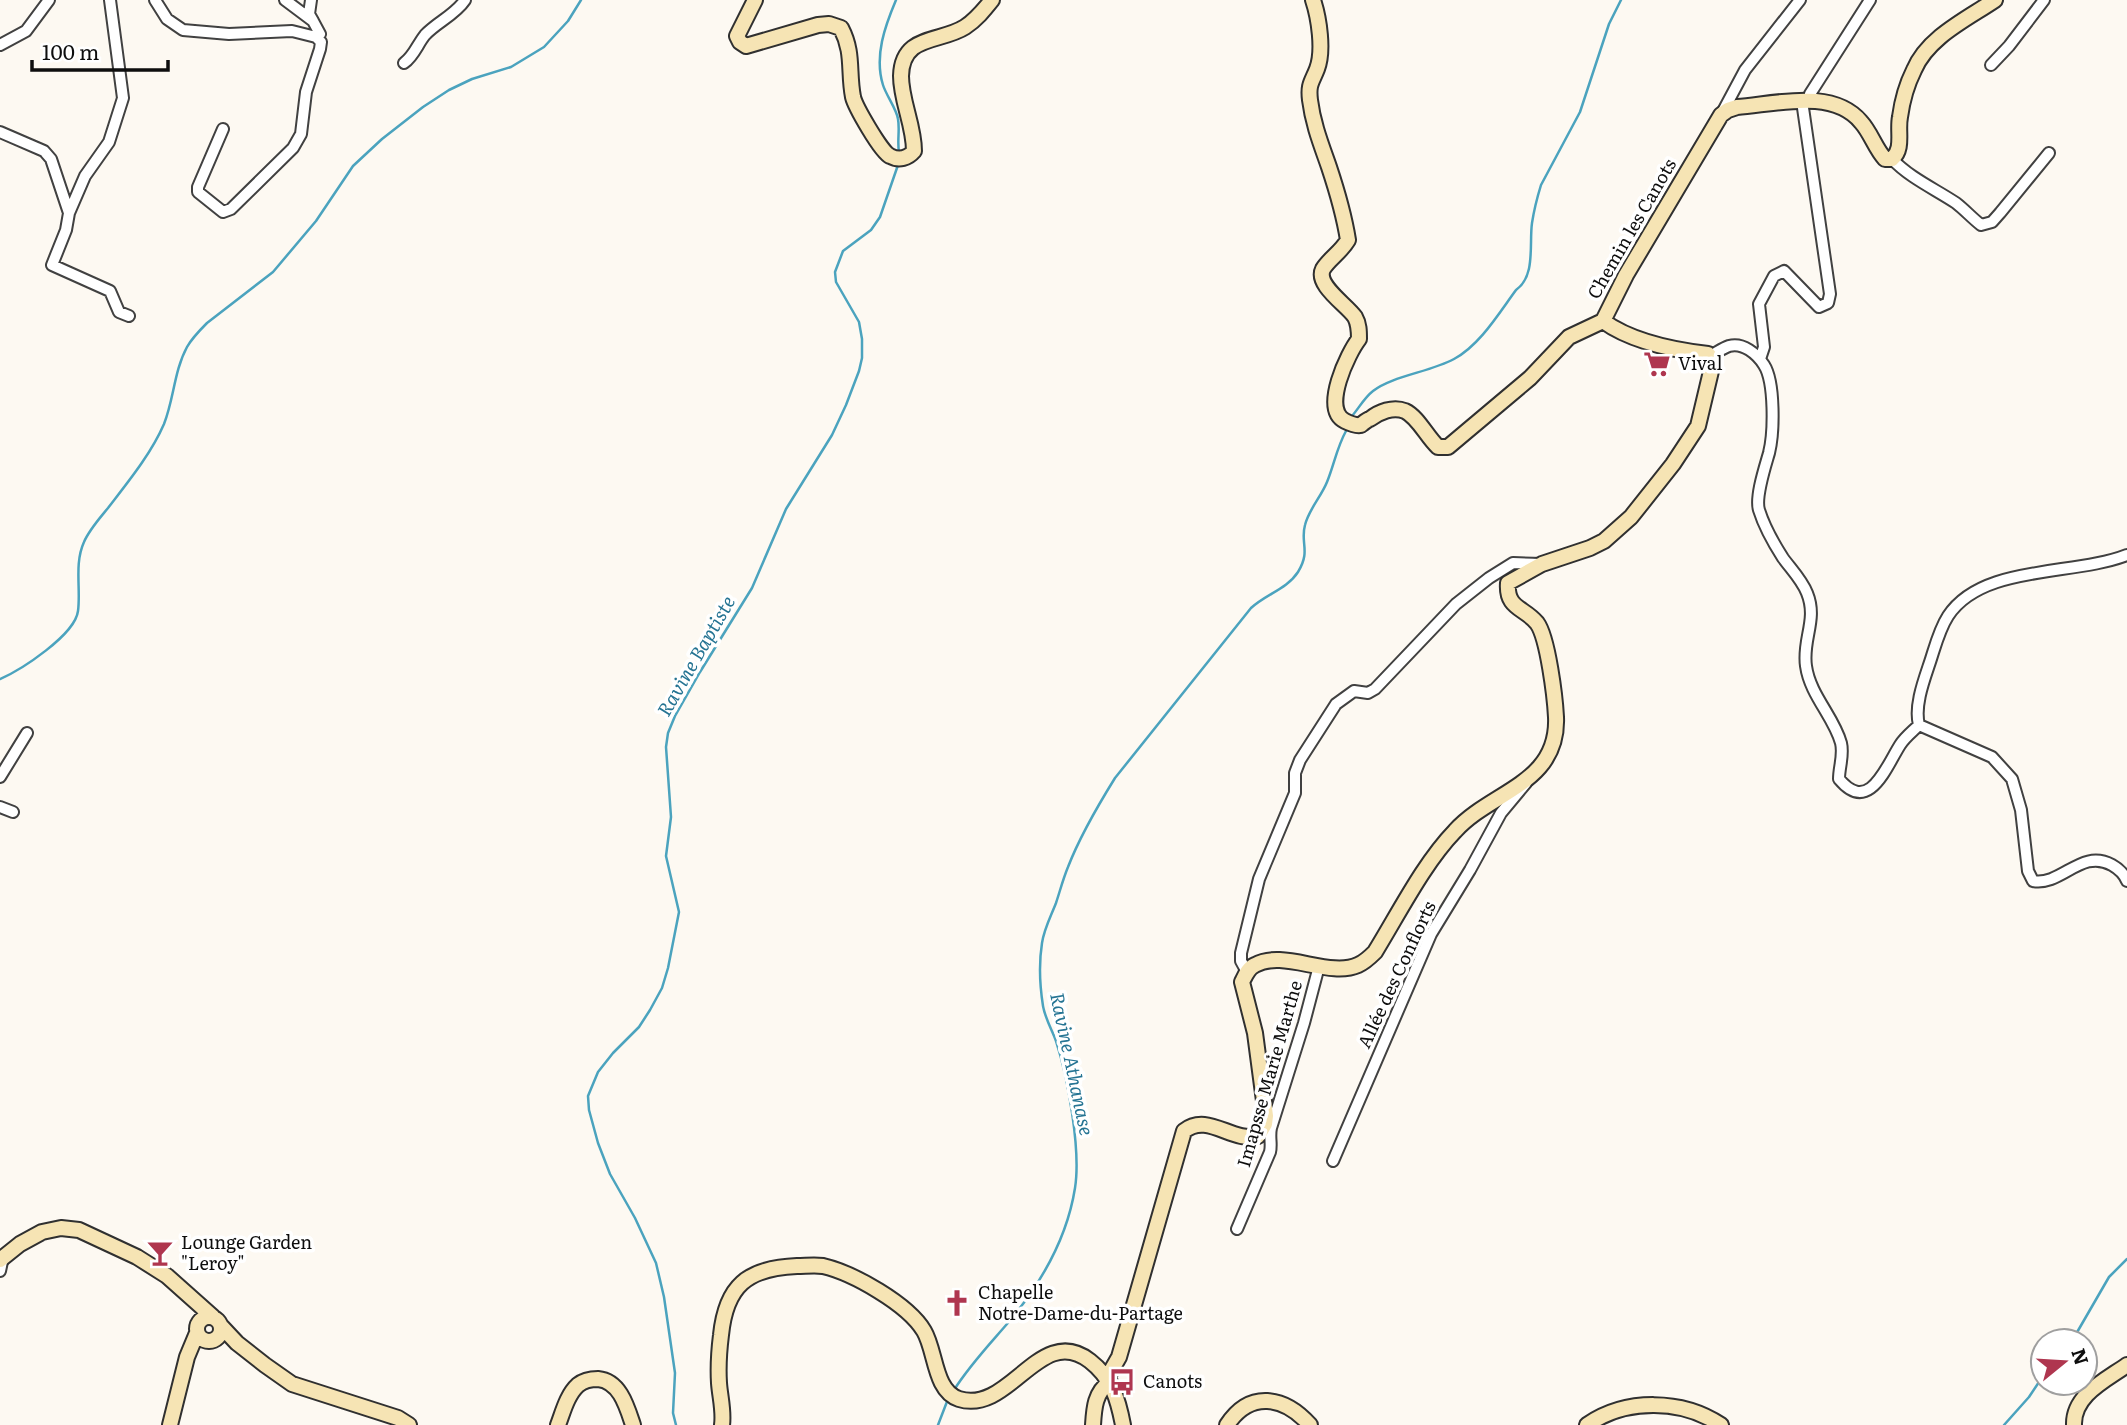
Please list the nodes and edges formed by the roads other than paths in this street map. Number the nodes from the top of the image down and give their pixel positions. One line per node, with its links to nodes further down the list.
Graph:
1 (49, 0): 16 (street)
2 (110, 0): 25 (street)
3 (155, 0): 15 (street)
4 (285, 0): 14 (street)
5 (311, 0): 14 (street)
6 (465, 0): 17 (street)
7 (755, 0): 8 (street)
8 (992, 0)
9 (1313, 0): 27 (street)
10 (1800, 0): 20 (street)
11 (1870, 0): 19 (street)
12 (1995, 0): 24 (street)
13 (2044, 0): 18 (street)
14 (313, 21): 15 (street)
15 (316, 37): 21 (street)
16 (0, 45)
17 (404, 63)
18 (1991, 65)
19 (1805, 101): 20 (street); 24 (street); 29 (street)
20 (1721, 116): 27 (street, Chemin les Canots)
21 (222, 129)
22 (0, 132): 25 (street)
23 (2049, 153): 24 (street)
24 (1892, 159)
25 (69, 213): 26 (street)
26 (129, 316)
27 (1602, 321): 28 (street, Chemin les Canots)
28 (1710, 356): 29 (street); 31 (street)
29 (1760, 359): 32 (street)
30 (2127, 555): 32 (street)
31 (1542, 564): 35 (street); 40 (street)
32 (1919, 725): 38 (street)
33 (27, 733): 34 (street)
34 (0, 777)
35 (1530, 778): 39 (street); 41 (street, Allée des Conflorts)
36 (0, 807): 37 (street)
37 (13, 812)
38 (2127, 881)
39 (1319, 965): 40 (street); 42 (street, Imapsse Marie Marthe)
40 (1247, 972): 46 (street)
41 (1333, 1161)
42 (1237, 1230)
43 (1, 1263): 44 (street)
44 (210, 1330): 47 (street); 48 (street)
45 (2127, 1365): 58 (street)
46 (1109, 1380): 51 (street); 52 (street); 53 (street)
47 (170, 1425)
48 (409, 1425)
49 (558, 1425): 50 (street)
50 (633, 1425)
51 (722, 1425)
52 (1093, 1425)
53 (1123, 1425)
54 (1227, 1425): 55 (street)
55 (1310, 1425)
56 (1587, 1425): 57 (street)
57 (1721, 1425)
58 (2074, 1425)

